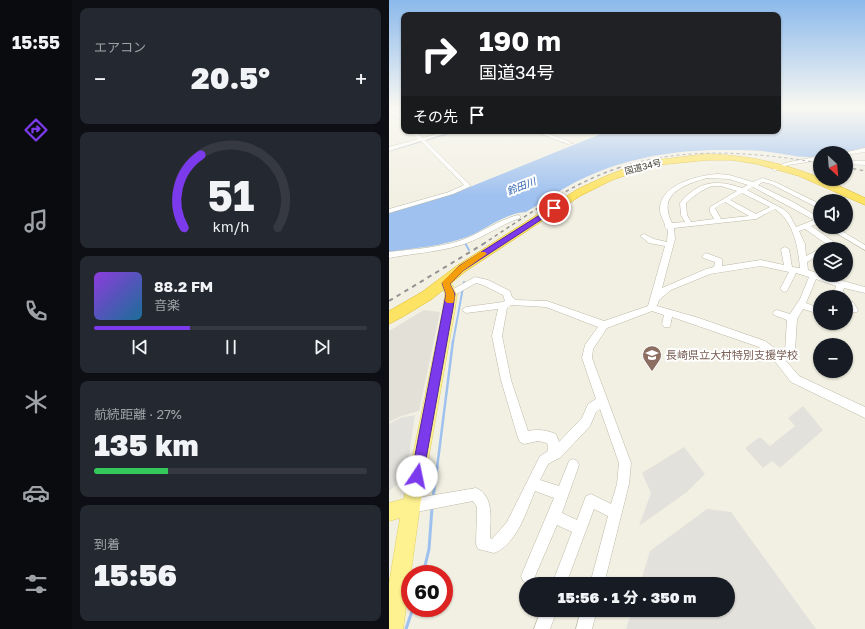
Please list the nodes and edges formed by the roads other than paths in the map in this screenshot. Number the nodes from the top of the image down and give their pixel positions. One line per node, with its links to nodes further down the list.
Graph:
1 (420, 137): 4 (street)
2 (431, 137): 4 (street)
3 (554, 137): 5 (street)
4 (423, 140): 6 (street); 21 (street)
5 (570, 143)
6 (389, 149)
7 (865, 150): 8 (street)
8 (853, 152)
9 (813, 159): 12 (street)
10 (853, 163): 11 (street)
11 (865, 163)
12 (777, 168): 17 (highway, 国道34号); 20 (highway, 国道34号); 49 (highway, 国道34号)
13 (754, 185): 14 (street); 16 (street); 18 (street); 28 (street)
14 (743, 190): 15 (street); 19 (street); 27 (street)
15 (725, 200): 24 (street); 25 (street)
16 (786, 201): 19 (street); 22 (street)
17 (865, 202)
18 (813, 204)
19 (775, 207): 24 (street); 30 (street)
20 (865, 207)
21 (389, 211)
22 (813, 216)
23 (518, 217): 38 (street)
24 (757, 217): 25 (street)
25 (719, 221): 27 (street)
26 (813, 223): 29 (street)
27 (689, 224): 28 (street)
28 (668, 226): 36 (street)
29 (806, 226): 30 (street); 34 (street)
30 (795, 230): 41 (street)
31 (845, 234): 35 (street)
32 (848, 234): 35 (street)
33 (644, 236): 36 (street)
34 (828, 242)
35 (864, 244)
36 (669, 245): 53 (street)
37 (785, 249): 43 (street)
38 (389, 255)
39 (706, 256): 42 (street)
40 (813, 256): 41 (street)
41 (804, 260): 44 (street)
42 (718, 269): 43 (street); 53 (street)
43 (791, 269): 44 (street); 50 (street)
44 (805, 272): 45 (street)
45 (813, 275)
46 (813, 277): 55 (street)
47 (835, 282): 48 (street)
48 (841, 284): 51 (street); 52 (street)
49 (452, 289): 54 (street); 61 (highway, 国道34号); 72 (main road)
50 (784, 289)
51 (839, 290)
52 (865, 290)
53 (655, 298): 56 (street)
54 (507, 303): 58 (street); 64 (street); 68 (street)
55 (801, 305): 57 (street); 62 (street)
56 (652, 308): 59 (street); 64 (street)
57 (813, 309)
58 (466, 310)
59 (669, 313): 63 (street); 65 (street)
60 (777, 313): 62 (street)
61 (389, 318)
62 (792, 318): 65 (street)
63 (667, 324)
64 (604, 325): 66 (street)
65 (779, 360): 67 (street)
66 (602, 401): 68 (street); 74 (street)
67 (865, 413)
68 (552, 456): 70 (street)
69 (573, 465): 71 (street)
70 (532, 483): 71 (street); 72 (street)
71 (562, 494): 75 (street)
72 (418, 505): 73 (main road); 82 (main road)
73 (389, 512)
74 (616, 513): 76 (street); 79 (street)
75 (554, 516): 76 (street); 77 (street)
76 (581, 529): 78 (street)
77 (529, 576)
78 (562, 577)
79 (599, 577)
80 (546, 617): 83 (street)
81 (587, 617): 84 (street)
82 (392, 629)
83 (542, 629)
84 (584, 629)

